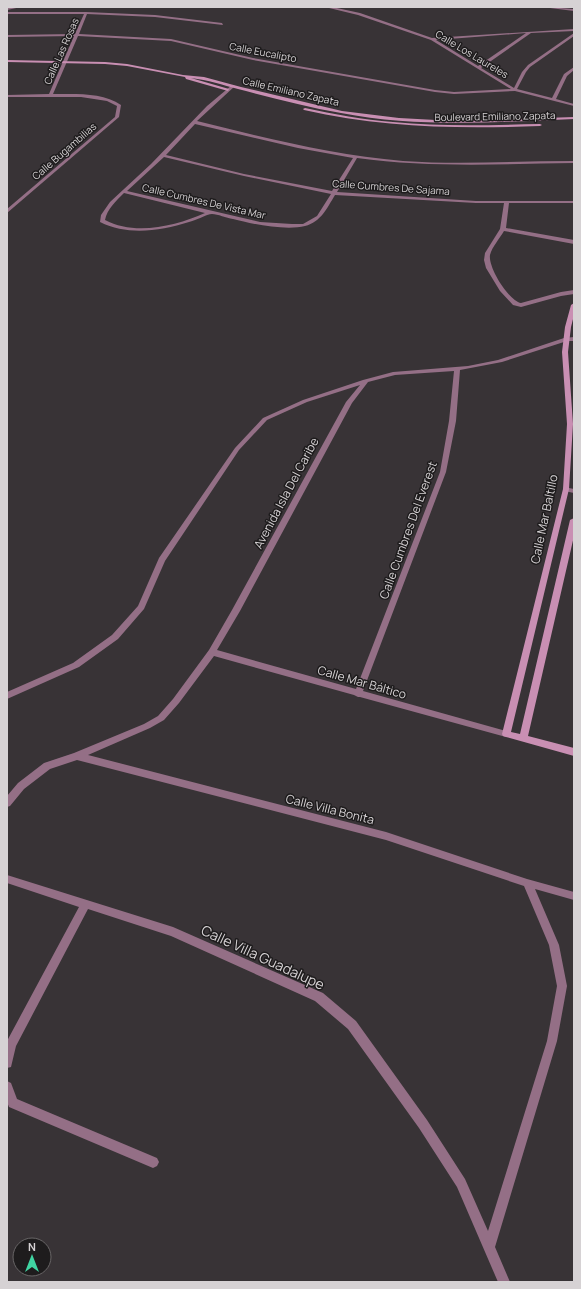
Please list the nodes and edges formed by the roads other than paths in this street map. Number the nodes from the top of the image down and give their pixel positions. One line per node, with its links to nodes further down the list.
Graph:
1 (19, 7): 4 (street)
2 (327, 7): 9 (street, Calle Los Laureles)
3 (550, 7): 6 (street)
4 (7, 9)
5 (358, 9): 9 (street)
6 (574, 10)
7 (7, 13): 8 (street)
8 (86, 14): 10 (street); 15 (street, Calle Las Rosas)
9 (359, 14): 16 (street, Calle Los Laureles)
10 (222, 24)
11 (574, 30): 12 (street)
12 (530, 32): 16 (street); 19 (street)
13 (574, 34): 24 (street)
14 (7, 36): 15 (street, Calle Eucalipto)
15 (77, 36): 18 (street, Calle Las Rosas); 24 (street, Calle Eucalipto)
16 (432, 39): 19 (street, Calle Los Laureles)
17 (7, 61): 18 (main road, Calle Emiliano Zapata)
18 (66, 62): 21 (main road, Calle Emiliano Zapata); 26 (street, Calle Las Rosas)
19 (478, 68): 24 (street, Calle Los Laureles)
20 (574, 68): 27 (street)
21 (183, 76): 22 (main road, Calle Emiliano Zapata); 23 (main road, Boulevard Emiliano Zapata)
22 (233, 86): 23 (street); 29 (main road, Calle Emiliano Zapata)
23 (228, 90): 30 (street); 31 (main road, Boulevard Emiliano Zapata)
24 (515, 90): 27 (street)
25 (7, 96): 26 (street)
26 (50, 96): 39 (street, Calle Bugambilias)
27 (553, 100): 28 (street)
28 (574, 106)
29 (574, 118)
30 (194, 122): 32 (street); 33 (street)
31 (574, 124)
32 (162, 155): 35 (street); 36 (street, Calle Cumbres De Sajama)
33 (356, 157): 34 (street); 36 (street)
34 (574, 162)
35 (124, 192): 40 (street, Calle Cumbres De Vista Mar); 40 (street)
36 (333, 193): 38 (street, Calle Cumbres De Sajama); 40 (street, Calle Cumbres De Vista Mar)
37 (574, 202): 38 (street, Calle Cumbres De Sajama)
38 (508, 203): 41 (street)
39 (7, 212)
40 (211, 212)
41 (503, 229): 42 (street); 43 (street)
42 (574, 242)
43 (574, 292)
44 (574, 305): 45 (main road, Calle Mar Baltillo)
45 (566, 339): 46 (street); 47 (street); 49 (main road, Calle Mar Baltillo)
46 (574, 339)
47 (457, 368): 48 (street); 53 (street, Calle Cumbres Del Everest)
48 (366, 381): 52 (street, Avenida Isla Del Caribe); 54 (street)
49 (566, 489): 50 (street); 55 (main road, Calle Mar Baltillo)
50 (574, 491)
51 (574, 520): 56 (main road)
52 (212, 652): 53 (street, Calle Mar Báltico); 58 (street, Avenida Isla Del Caribe)
53 (358, 694): 55 (street, Calle Mar Báltico)
54 (7, 696)
55 (506, 734): 56 (main road)
56 (523, 739): 57 (main road)
57 (574, 752)
58 (77, 756): 59 (street, Avenida Isla Del Caribe); 61 (street, Calle Villa Bonita)
59 (7, 803)
60 (7, 879): 63 (street, Calle Villa Guadalupe)
61 (527, 883): 62 (street, Calle Villa Bonita); 67 (street)
62 (574, 896)
63 (86, 904): 64 (street); 67 (street, Calle Villa Guadalupe)
64 (7, 1063)
65 (7, 1086): 66 (street)
66 (153, 1162)
67 (489, 1247): 68 (street, Calle Villa Guadalupe)
68 (504, 1282)

